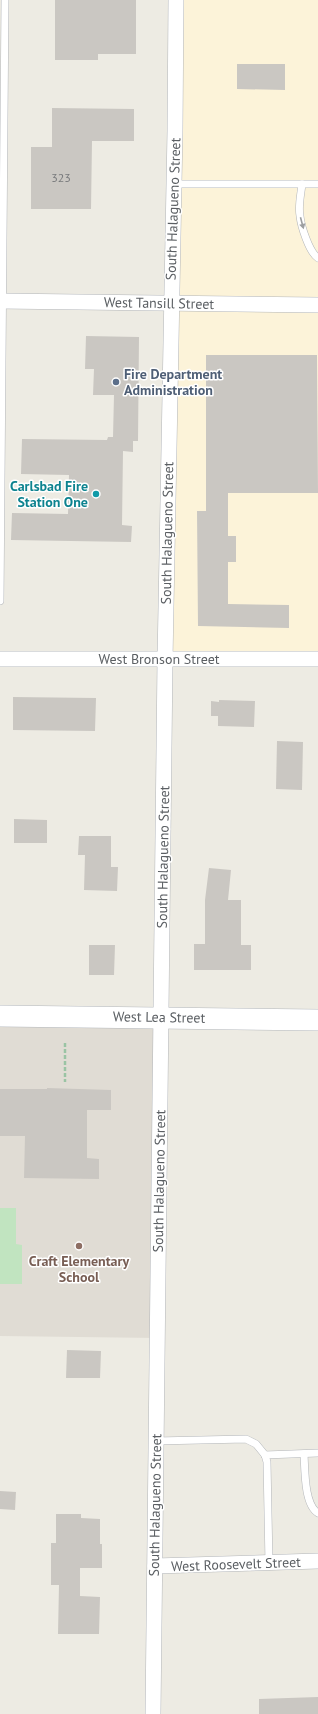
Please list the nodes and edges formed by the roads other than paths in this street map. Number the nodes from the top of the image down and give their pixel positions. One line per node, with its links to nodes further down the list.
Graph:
1 (5, 0): 7 (lane)
2 (176, 0): 3 (street, South Halagueno Street)
3 (174, 184): 4 (lane); 8 (street, South Halagueno Street)
4 (302, 184): 5 (lane); 6 (lane, one-way to 6)
5 (318, 184)
6 (318, 258)
7 (1, 301): 8 (street, West Tansill Street); 10 (lane)
8 (171, 303): 9 (street, West Tansill Street); 13 (street, South Halagueno Street)
9 (318, 305)
10 (1, 426): 11 (lane)
11 (0, 601)
12 (0, 659): 13 (street, West Bronson Street)
13 (165, 660): 14 (street, West Bronson Street); 16 (street, South Halagueno Street)
14 (318, 660)
15 (0, 1016): 16 (main road, West Lea Street)
16 (161, 1017): 17 (main road, West Lea Street); 18 (street, South Halagueno Street)
17 (318, 1020)
18 (156, 1441): 21 (lane); 25 (street, South Halagueno Street)
19 (318, 1453): 20 (lane)
20 (304, 1454): 21 (lane); 22 (lane)
21 (265, 1455): 24 (lane)
22 (318, 1513)
23 (318, 1561): 24 (street, West Roosevelt Street)
24 (269, 1563): 25 (street, West Roosevelt Street)
25 (155, 1566): 26 (street, South Halagueno Street)
26 (153, 1714)

